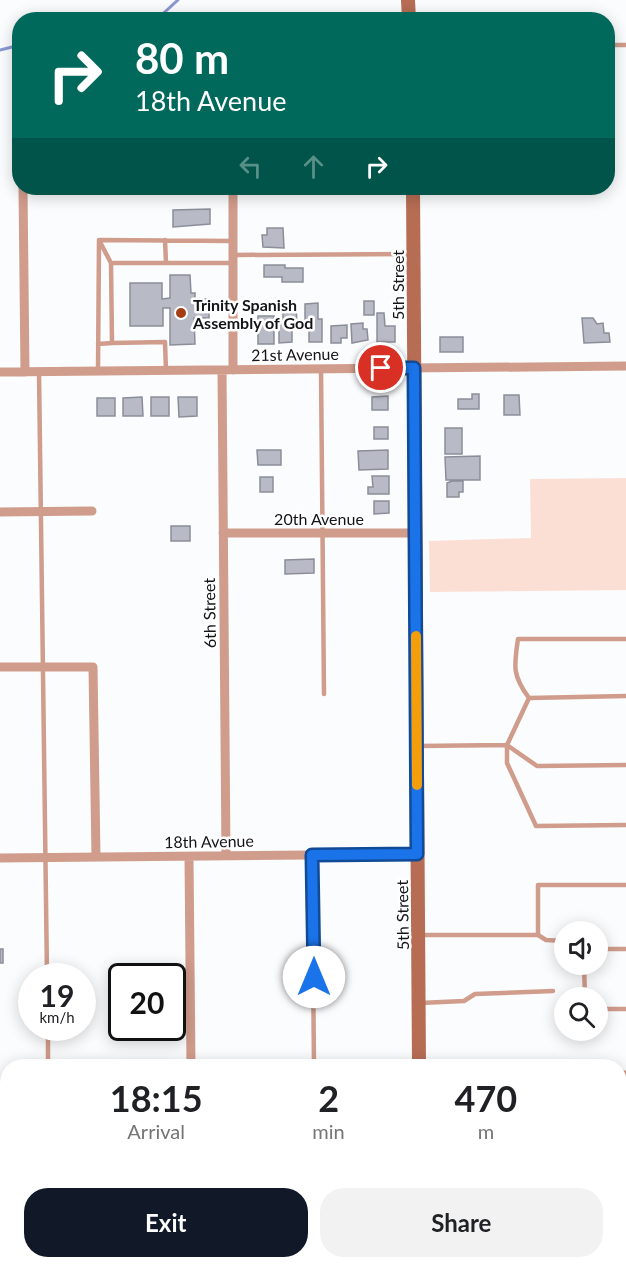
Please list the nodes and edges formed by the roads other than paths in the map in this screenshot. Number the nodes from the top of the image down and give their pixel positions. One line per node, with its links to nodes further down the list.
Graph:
1 (23, 195): 21 (street)
2 (232, 195): 6 (street)
3 (413, 195): 7 (main road, 5th Street)
4 (99, 240): 5 (lane); 9 (lane); 12 (lane)
5 (165, 240): 6 (lane); 10 (lane)
6 (233, 241): 8 (street)
7 (414, 254): 8 (lane); 14 (main road, 5th Street)
8 (233, 259): 10 (lane); 17 (street)
9 (111, 263): 10 (lane); 11 (lane)
10 (166, 263)
11 (112, 343): 12 (lane); 19 (lane)
12 (98, 344): 18 (lane)
13 (626, 366): 14 (street, 21st Avenue)
14 (414, 368): 15 (street, 21st Avenue); 27 (main road, 5th Street)
15 (321, 369): 17 (street, 21st Avenue); 28 (lane)
16 (222, 370): 17 (street, 21st Avenue); 19 (street, 21st Avenue); 26 (street, 6th Street)
17 (233, 370)
18 (98, 371): 19 (street, 21st Avenue); 22 (street, 21st Avenue)
19 (166, 371)
20 (0, 372): 21 (street, 21st Avenue)
21 (25, 372): 22 (street, 21st Avenue)
22 (39, 372): 25 (lane)
23 (92, 511): 25 (street)
24 (0, 512): 25 (street)
25 (39, 512): 31 (lane)
26 (223, 533): 28 (street, 20th Avenue); 41 (street, 6th Street)
27 (415, 533): 28 (street, 20th Avenue); 36 (main road, 5th Street)
28 (322, 534): 32 (lane)
29 (626, 639): 34 (lane)
30 (0, 667): 31 (street)
31 (42, 667): 42 (street); 45 (lane)
32 (324, 694)
33 (626, 696): 34 (lane)
34 (529, 698): 35 (lane)
35 (507, 745): 36 (lane); 37 (lane); 38 (lane)
36 (417, 747): 39 (main road, 5th Street)
37 (626, 765)
38 (626, 825)
39 (417, 854): 40 (street, 18th Avenue); 47 (main road, 5th Street)
40 (312, 855): 41 (street, 18th Avenue); 60 (lane)
41 (226, 856): 43 (street, 18th Avenue)
42 (96, 857): 43 (street, 18th Avenue); 45 (street, 18th Avenue)
43 (189, 857): 59 (street)
44 (0, 858): 45 (street, 18th Avenue)
45 (46, 858): 52 (lane)
46 (626, 885): 48 (lane)
47 (418, 935): 48 (lane); 54 (main road, 5th Street)
48 (538, 935): 49 (lane)
49 (554, 940)
50 (608, 948): 51 (lane)
51 (626, 949)
52 (47, 963)
53 (553, 992): 54 (lane)
54 (419, 1003): 61 (main road, 5th Street)
55 (608, 1009): 56 (lane)
56 (626, 1009)
57 (48, 1041): 58 (lane)
58 (48, 1059)
59 (191, 1059)
60 (314, 1059)
61 (419, 1059)

